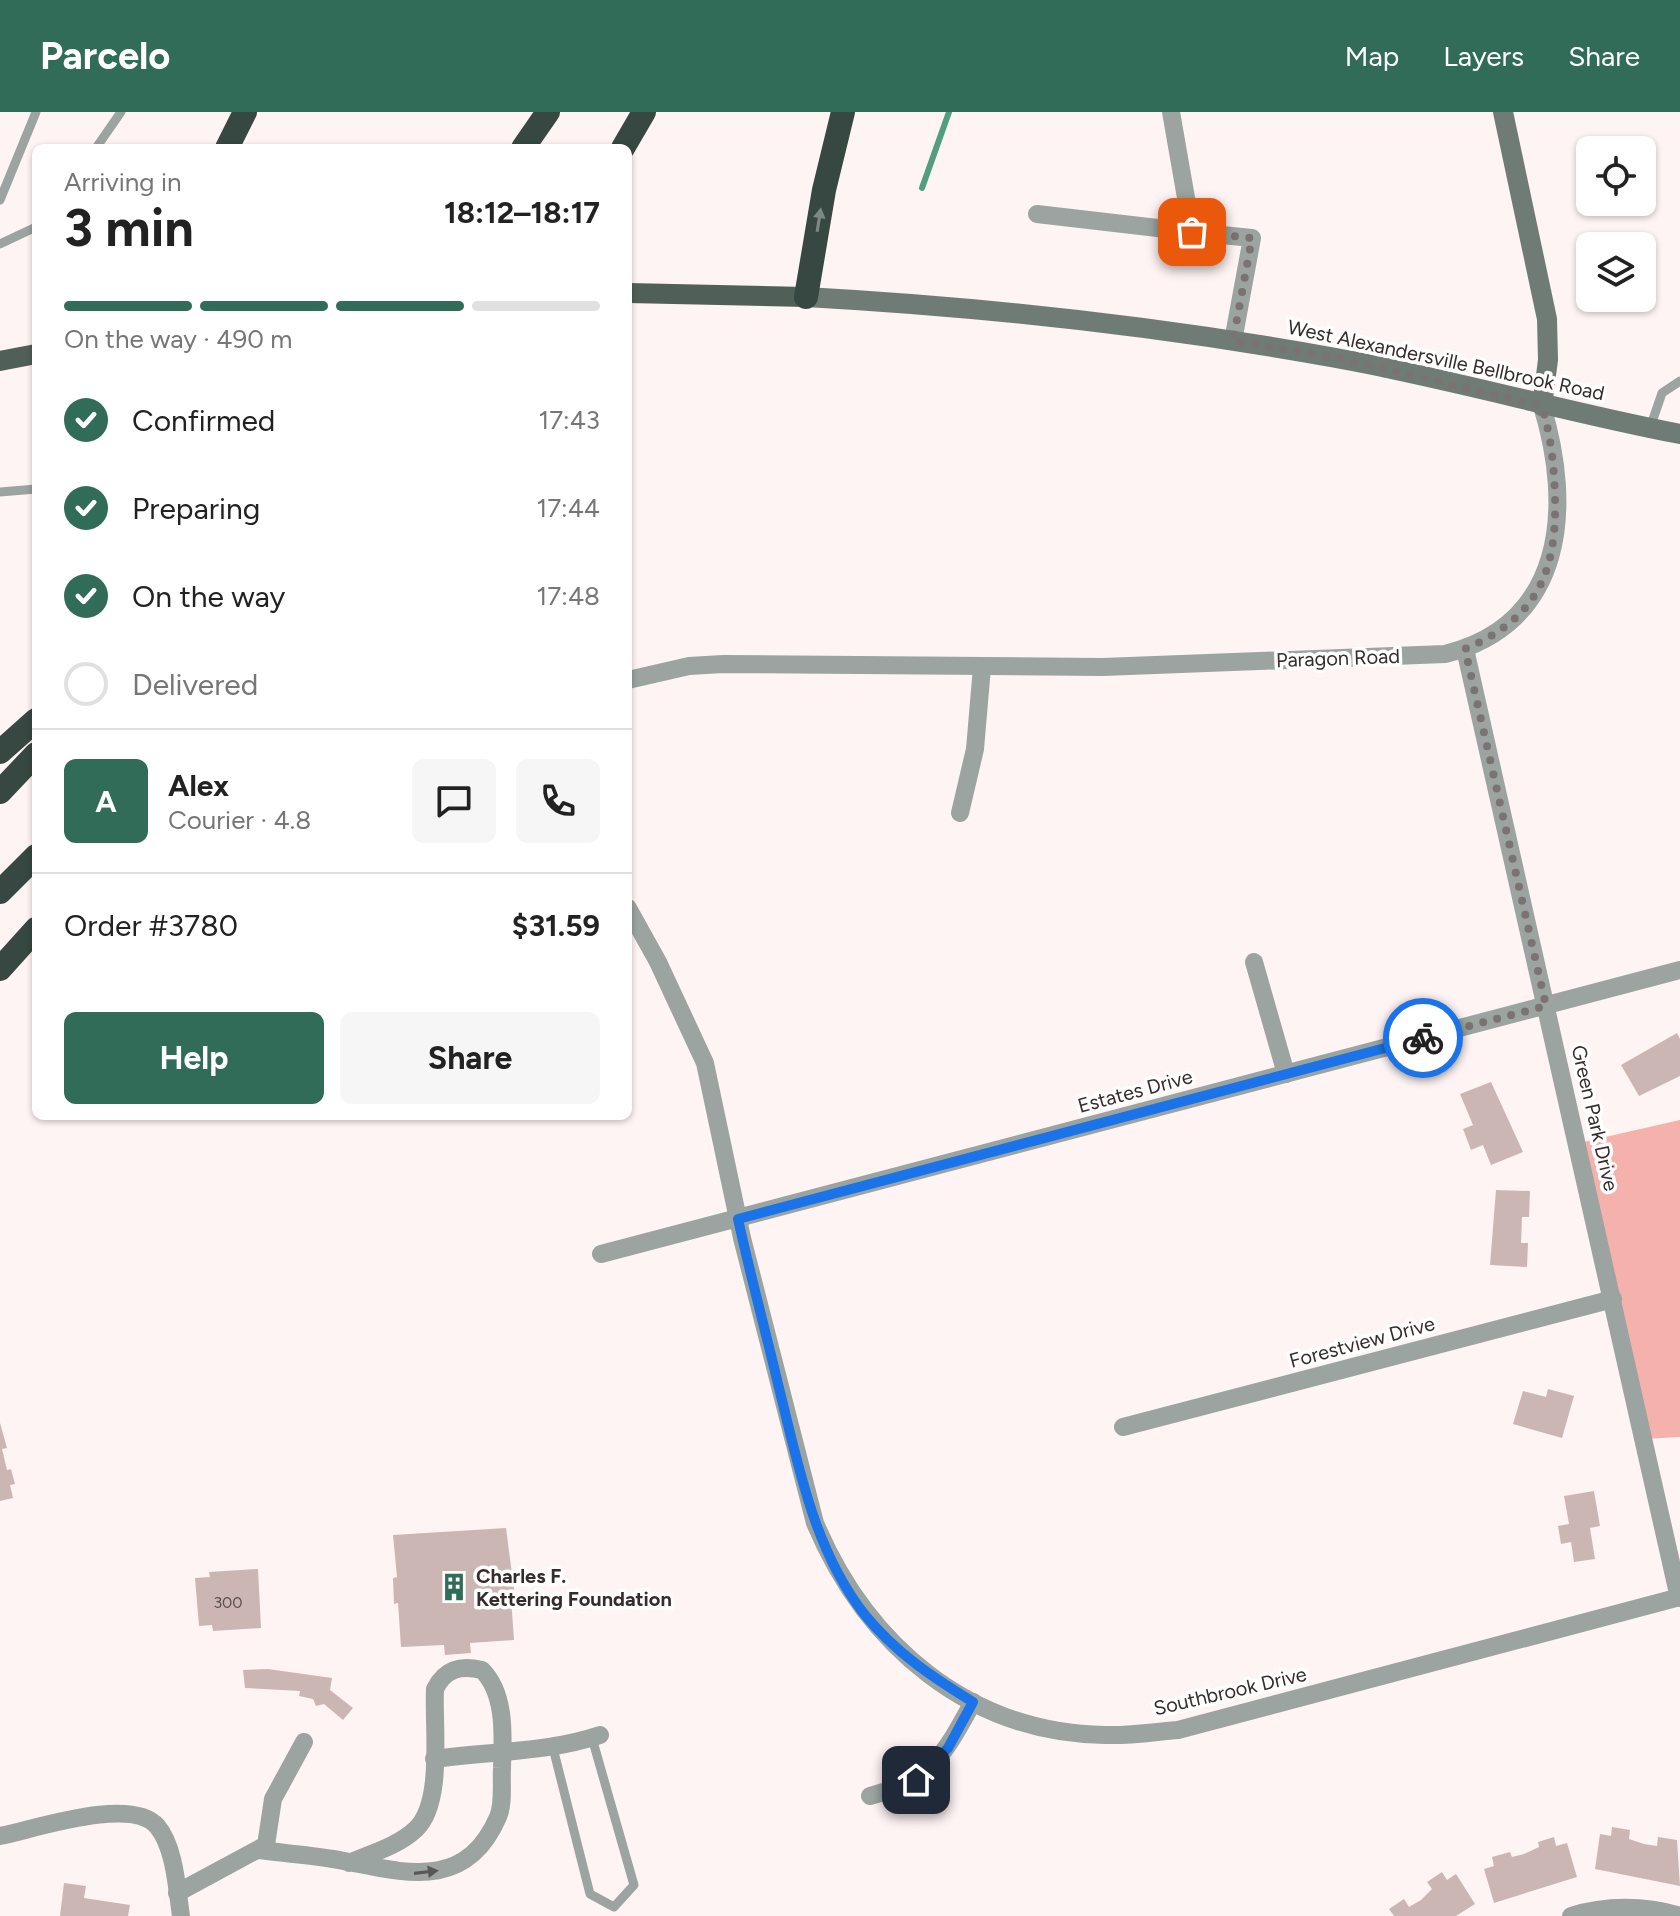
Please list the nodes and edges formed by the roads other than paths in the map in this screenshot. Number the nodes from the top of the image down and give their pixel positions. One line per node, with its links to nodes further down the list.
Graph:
1 (36, 112): 13 (lane)
2 (121, 112): 9 (lane)
3 (245, 112): 10 (highway)
4 (548, 112): 11 (highway)
5 (644, 112): 12 (highway)
6 (843, 112): 19 (highway, one-way to 6)
7 (1171, 112): 16 (street)
8 (1503, 112): 24 (main road, Paragon Road)
9 (99, 144)
10 (229, 144)
11 (526, 144)
12 (625, 144)
13 (0, 200)
14 (1037, 214): 16 (street)
15 (32, 229): 17 (lane)
16 (1192, 232): 20 (street)
17 (0, 244)
18 (632, 293): 19 (main road, West Alexandersville Bellbrook Road)
19 (806, 297): 20 (main road, West Alexandersville Bellbrook Road)
20 (1233, 341): 24 (main road, West Alexandersville Bellbrook Road)
21 (32, 355): 22 (main road)
22 (0, 361)
23 (1680, 381): 25 (lane)
24 (1542, 406): 25 (main road, West Alexandersville Bellbrook Road); 29 (street, Paragon Road)
25 (1650, 428): 26 (main road, West Alexandersville Bellbrook Road)
26 (1680, 434)
27 (32, 489): 28 (lane)
28 (0, 492)
29 (1465, 649): 30 (street, Paragon Road); 44 (street, Green Park Drive)
30 (982, 667): 31 (street, Paragon Road); 36 (street)
31 (632, 679)
32 (32, 724): 33 (highway)
33 (0, 752)
34 (32, 758): 35 (highway)
35 (0, 792)
36 (960, 813)
37 (32, 860): 38 (highway)
38 (0, 892)
39 (632, 922): 46 (street, Southbrook Drive)
40 (32, 933): 42 (highway)
41 (1254, 962): 45 (street)
42 (0, 969)
43 (1680, 970): 44 (street, Estates Drive)
44 (1546, 1006): 45 (street, Estates Drive); 48 (street, Green Park Drive)
45 (1286, 1074): 46 (street, Estates Drive)
46 (738, 1219): 47 (street, Estates Drive); 51 (street, Southbrook Drive)
47 (601, 1254)
48 (1613, 1299): 49 (street, Forestview Drive); 50 (street, Green Park Drive)
49 (1123, 1427)
50 (1680, 1598): 51 (street, Southbrook Drive)
51 (973, 1702): 57 (street)
52 (596, 1736): 54 (street); 54 (lane)
53 (304, 1742): 59 (street)
54 (553, 1748): 55 (street)
55 (502, 1750): 56 (street); 56 (street); 60 (street, one-way to 55)
56 (434, 1759): 60 (street)
57 (870, 1796)
58 (0, 1836): 61 (street)
59 (259, 1850): 60 (street); 61 (street)
60 (349, 1863)
61 (177, 1893): 62 (street)
62 (181, 1916)
63 (1571, 1916): 64 (street)
64 (1680, 1916)

